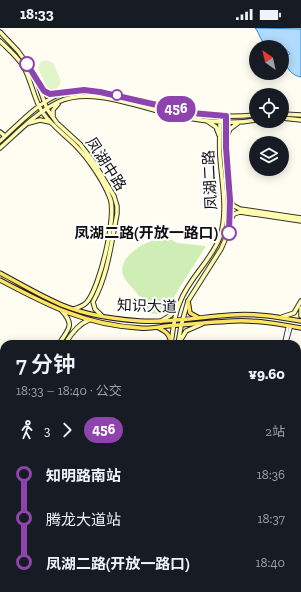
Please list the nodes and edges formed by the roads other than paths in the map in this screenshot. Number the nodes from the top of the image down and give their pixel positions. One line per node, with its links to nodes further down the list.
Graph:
1 (0, 32): 3 (street)
2 (0, 41): 7 (street, 凤湖中路)
3 (35, 76): 4 (street); 6 (street, 凤湖中路)
4 (63, 94): 5 (street); 6 (street); 10 (street)
5 (64, 100): 8 (street); 16 (street); 27 (street)
6 (44, 103): 7 (street); 8 (street, 凤湖中路)
7 (39, 106): 9 (street, 凤湖中路); 25 (street)
8 (47, 109): 9 (street); 27 (street, 凤湖中路)
9 (42, 111): 21 (street, 凤湖中路); 26 (street)
10 (199, 114): 14 (street); 16 (street)
11 (289, 114): 13 (street)
12 (249, 115): 15 (street)
13 (301, 115)
14 (220, 116): 15 (street); 22 (street, 凤湖二路)
15 (226, 116): 23 (street, 凤湖二路)
16 (198, 119): 18 (street)
17 (289, 119): 19 (street)
18 (206, 120): 22 (street); 31 (street)
19 (301, 120)
20 (249, 121): 24 (street)
21 (50, 122): 26 (street); 27 (street, 凤湖中路)
22 (220, 122): 23 (street); 31 (street, 凤湖二路)
23 (226, 122): 24 (street); 32 (street, 凤湖二路)
24 (245, 122): 32 (street)
25 (18, 124): 28 (street); 30 (street)
26 (26, 124): 28 (street)
27 (58, 126): 41 (street, 凤湖中路)
28 (22, 128): 34 (street)
29 (0, 132): 30 (street)
30 (5, 136): 33 (street)
31 (219, 139): 40 (street, 凤湖二路)
32 (226, 139): 35 (street, 凤湖二路)
33 (0, 141)
34 (0, 148)
35 (230, 200): 36 (street, 凤湖二路); 37 (street)
36 (230, 220): 37 (street); 42 (street, 凤湖二路)
37 (301, 220)
38 (0, 273): 45 (main road, 知识大道)
39 (0, 280): 46 (main road, 知识大道)
40 (181, 300): 42 (street); 53 (street); 54 (street, 凤湖二路)
41 (91, 301): 45 (street); 47 (street)
42 (188, 301): 50 (main road); 52 (street, 凤湖二路)
43 (301, 301): 49 (street)
44 (301, 308): 48 (street)
45 (74, 309): 47 (main road, 知识大道)
46 (62, 311): 51 (main road, 知识大道); 62 (street)
47 (102, 316): 53 (main road, 知识大道)
48 (301, 316)
49 (281, 318): 50 (main road, 知识大道); 55 (main road, 知识大道)
50 (200, 319): 52 (main road, 知识大道)
51 (89, 320): 60 (main road, 知识大道); 63 (street)
52 (182, 320): 54 (main road, 知识大道); 58 (street, 凤湖二路)
53 (161, 321): 54 (main road, 知识大道)
54 (175, 321): 57 (street, 凤湖二路)
55 (301, 321)
56 (202, 324): 58 (main road, 知识大道); 59 (main road, 知识大道); 69 (street)
57 (174, 326): 58 (main road, 知识大道); 60 (main road, 知识大道); 67 (street, 凤湖二路)
58 (181, 326): 68 (street, 凤湖二路)
59 (290, 326): 61 (main road, 知识大道); 70 (street)
60 (158, 328): 66 (main road)
61 (301, 328)
62 (69, 329): 63 (street); 64 (street)
63 (74, 330): 65 (street)
64 (62, 340)
65 (68, 340)
66 (170, 340)
67 (172, 340)
68 (179, 340)
69 (181, 340)
70 (286, 340)

